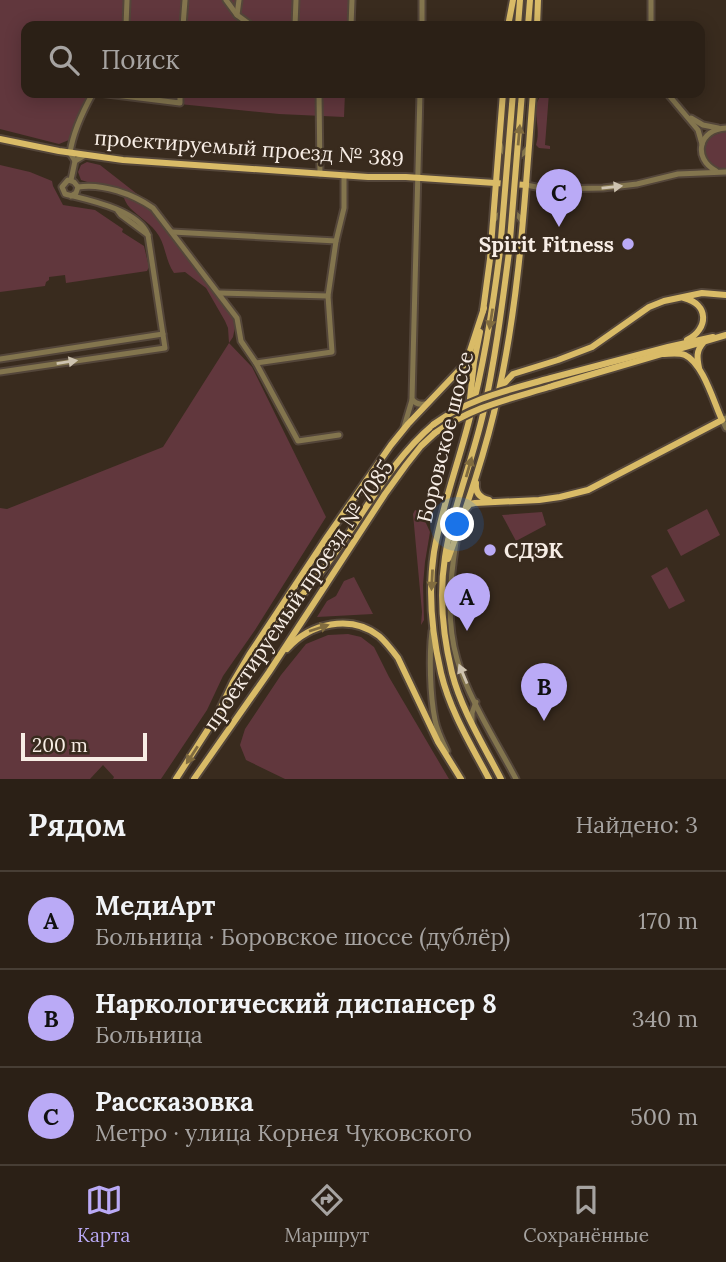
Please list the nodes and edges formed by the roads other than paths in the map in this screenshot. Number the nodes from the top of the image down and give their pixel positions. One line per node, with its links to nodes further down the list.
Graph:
1 (127, 0): 14 (street)
2 (185, 0): 15 (street)
3 (226, 0): 13 (street)
4 (239, 0): 13 (street)
5 (296, 0): 17 (street)
6 (352, 0): 18 (street)
7 (422, 0): 19 (street)
8 (513, 0): 20 (main road)
9 (520, 0): 21 (main road)
10 (530, 0): 22 (main road)
11 (538, 0): 23 (main road)
12 (651, 0): 24 (street)
13 (237, 15): 16 (street)
14 (126, 21)
15 (183, 21)
16 (245, 21)
17 (295, 21)
18 (351, 21)
19 (422, 21)
20 (509, 21)
21 (518, 21)
22 (528, 21)
23 (537, 21)
24 (651, 21)
25 (90, 98): 41 (street)
26 (140, 98): 27 (street)
27 (180, 98)
28 (319, 98): 46 (street)
29 (420, 98): 48 (street)
30 (503, 98): 38 (main road)
31 (513, 98): 81 (main road, Боровское шоссе, one-way to 81, bridge)
32 (522, 98): 86 (main road, Боровское шоссе, one-way to 32, bridge)
33 (533, 98): 40 (main road)
34 (671, 98): 35 (street)
35 (683, 112): 36 (street); 39 (street)
36 (724, 128): 39 (street)
37 (0, 139): 41 (main road, проектируемый проезд № 389)
38 (500, 144): 40 (street); 50 (main road)
39 (702, 144): 44 (street)
40 (530, 146): 51 (main road)
41 (70, 153): 42 (main road, проектируемый проезд № 389); 43 (street)
42 (85, 155): 43 (street); 46 (main road, проектируемый проезд № 389)
43 (75, 161): 49 (street)
44 (719, 172): 45 (street); 51 (street, one-way to 44)
45 (726, 172)
46 (320, 174): 47 (main road, проектируемый проезд № 389)
47 (344, 175): 48 (main road, проектируемый проезд № 389); 57 (street)
48 (418, 178): 50 (main road, проектируемый проезд № 389); 75 (street)
49 (71, 180): 52 (street); 53 (street)
50 (496, 183): 51 (main road, проектируемый проезд № 389); 54 (main road)
51 (526, 185): 55 (main road)
52 (78, 187): 53 (street); 56 (street)
53 (71, 196): 63 (street)
54 (493, 225): 55 (street); 62 (main road)
55 (523, 227): 68 (main road)
56 (171, 232): 57 (street); 58 (street)
57 (336, 241): 60 (street)
58 (219, 293): 60 (street); 70 (street)
59 (726, 295): 61 (main road)
60 (328, 296): 70 (street)
61 (682, 297): 66 (main road); 71 (main road)
62 (484, 308): 76 (main road); 81 (main road)
63 (163, 334): 69 (street); 73 (street, one-way to 63)
64 (724, 336): 65 (main road, проектируемый проезд № 7085); 66 (main road, проектируемый проезд № 7085)
65 (703, 343): 67 (main road, проектируемый проезд № 7085); 72 (main road)
66 (680, 344): 90 (main road, проектируемый проезд № 7085, bridge)
67 (662, 354): 72 (main road); 88 (main road, проектируемый проезд № 7085, bridge)
68 (505, 358): 71 (main road); 74 (main road)
69 (0, 359)
70 (256, 363): 80 (street)
71 (524, 370): 74 (main road)
72 (700, 370): 77 (main road)
73 (0, 372)
74 (500, 388): 82 (main road)
75 (412, 398): 76 (street); 79 (street)
76 (428, 403): 79 (main road)
77 (724, 419): 78 (street); 83 (main road)
78 (726, 428)
79 (400, 434): 90 (main road)
80 (339, 435)
81 (461, 454): 87 (main road, Боровское шоссе, one-way to 87)
82 (477, 474): 83 (main road); 84 (main road)
83 (494, 502): 84 (main road)
84 (463, 514): 85 (main road)
85 (457, 535): 86 (main road); 89 (street, one-way to 85)
86 (443, 581): 91 (main road, Боровское шоссе)
87 (433, 621): 92 (street); 96 (main road, Боровское шоссе)
88 (269, 672): 92 (main road, one-way to 92); 94 (main road, проектируемый проезд № 7085)
89 (476, 702): 91 (street); 98 (street)
90 (215, 719): 93 (main road, проектируемый проезд № 7085, one-way to 93)
91 (472, 723): 97 (main road, Боровское шоссе)
92 (452, 763): 95 (main road)
93 (176, 779)
94 (194, 779)
95 (461, 779)
96 (489, 779)
97 (501, 779)
98 (516, 779)

